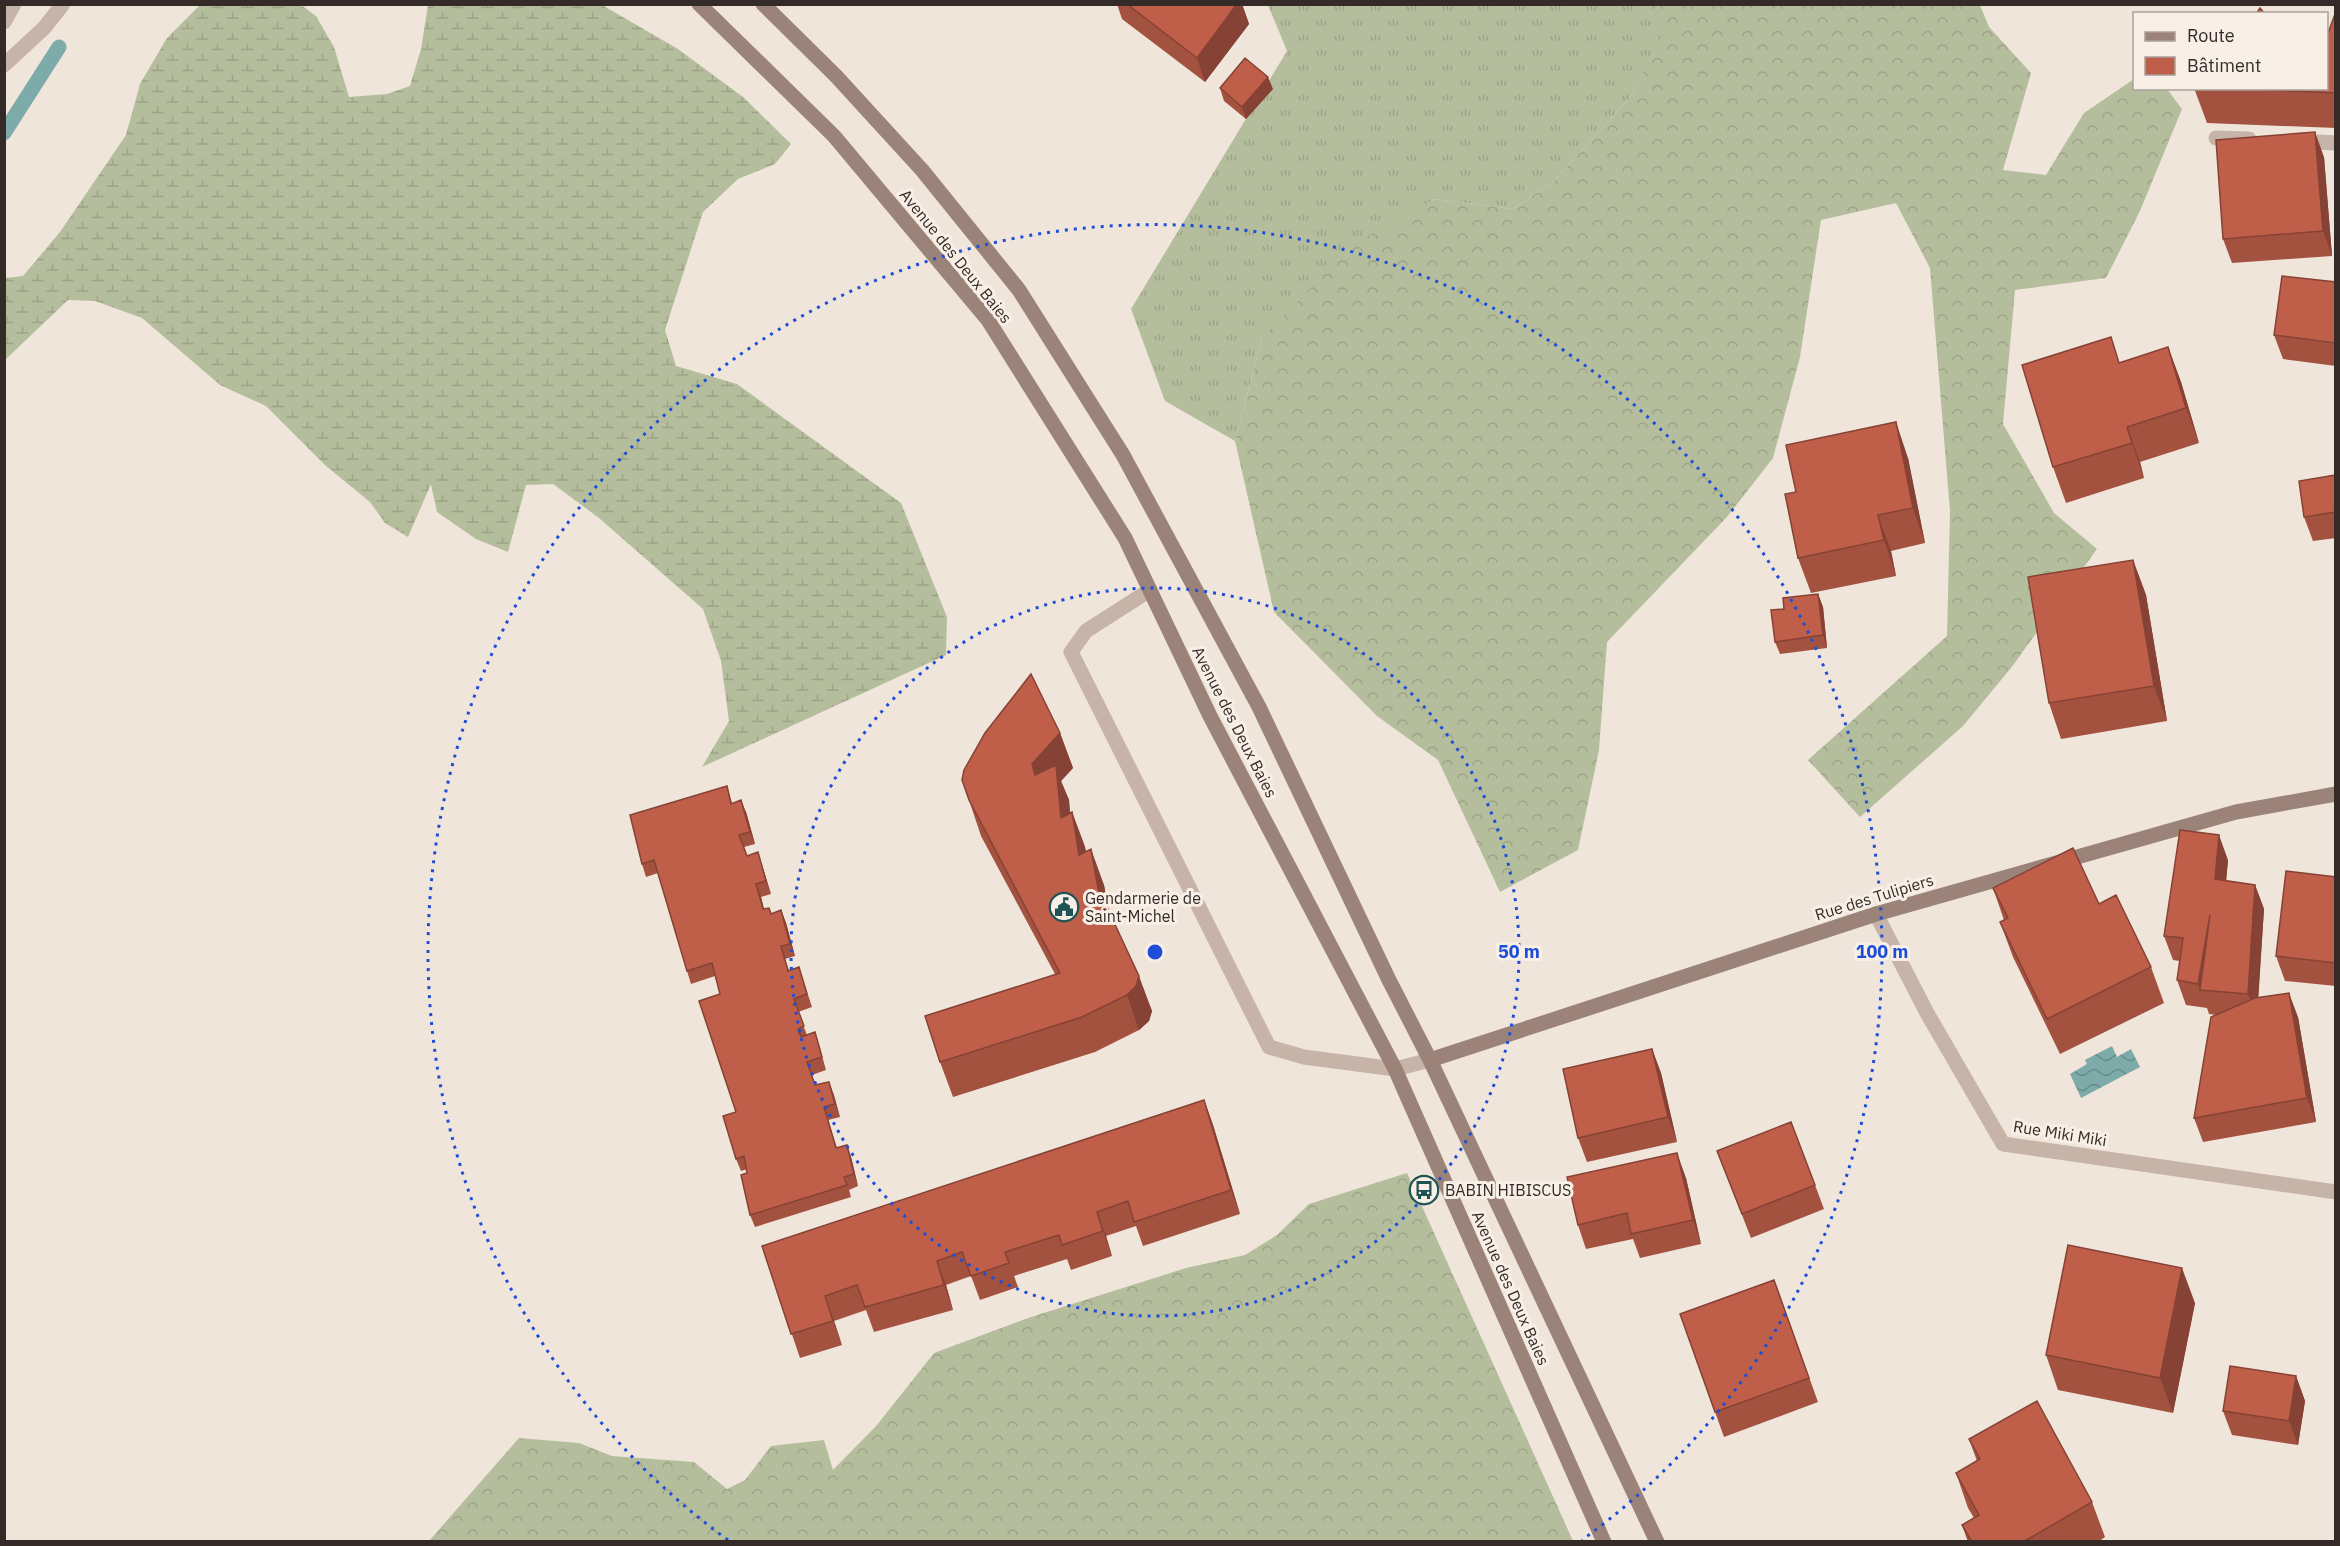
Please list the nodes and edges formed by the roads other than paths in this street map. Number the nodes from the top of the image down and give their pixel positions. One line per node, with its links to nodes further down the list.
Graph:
1 (14, 4): 5 (street)
2 (63, 4): 6 (street)
3 (699, 4): 11 (main road, Avenue des Deux Baies)
4 (763, 4): 14 (main road, Avenue des Deux Baies)
5 (4, 22)
6 (4, 65)
7 (2216, 138): 8 (street)
8 (2264, 140)
9 (2288, 141): 10 (street)
10 (2336, 143)
11 (1150, 590): 15 (main road, Avenue des Deux Baies); 15 (street)
12 (2336, 794): 13 (main road, Rue des Tulipiers)
13 (1876, 914): 14 (main road, Rue des Tulipiers); 16 (street, Rue Miki Miki)
14 (1430, 1060): 15 (street); 18 (main road, Avenue des Deux Baies)
15 (1395, 1069): 17 (main road, Avenue des Deux Baies)
16 (2336, 1192)
17 (1604, 1542)
18 (1657, 1542)

